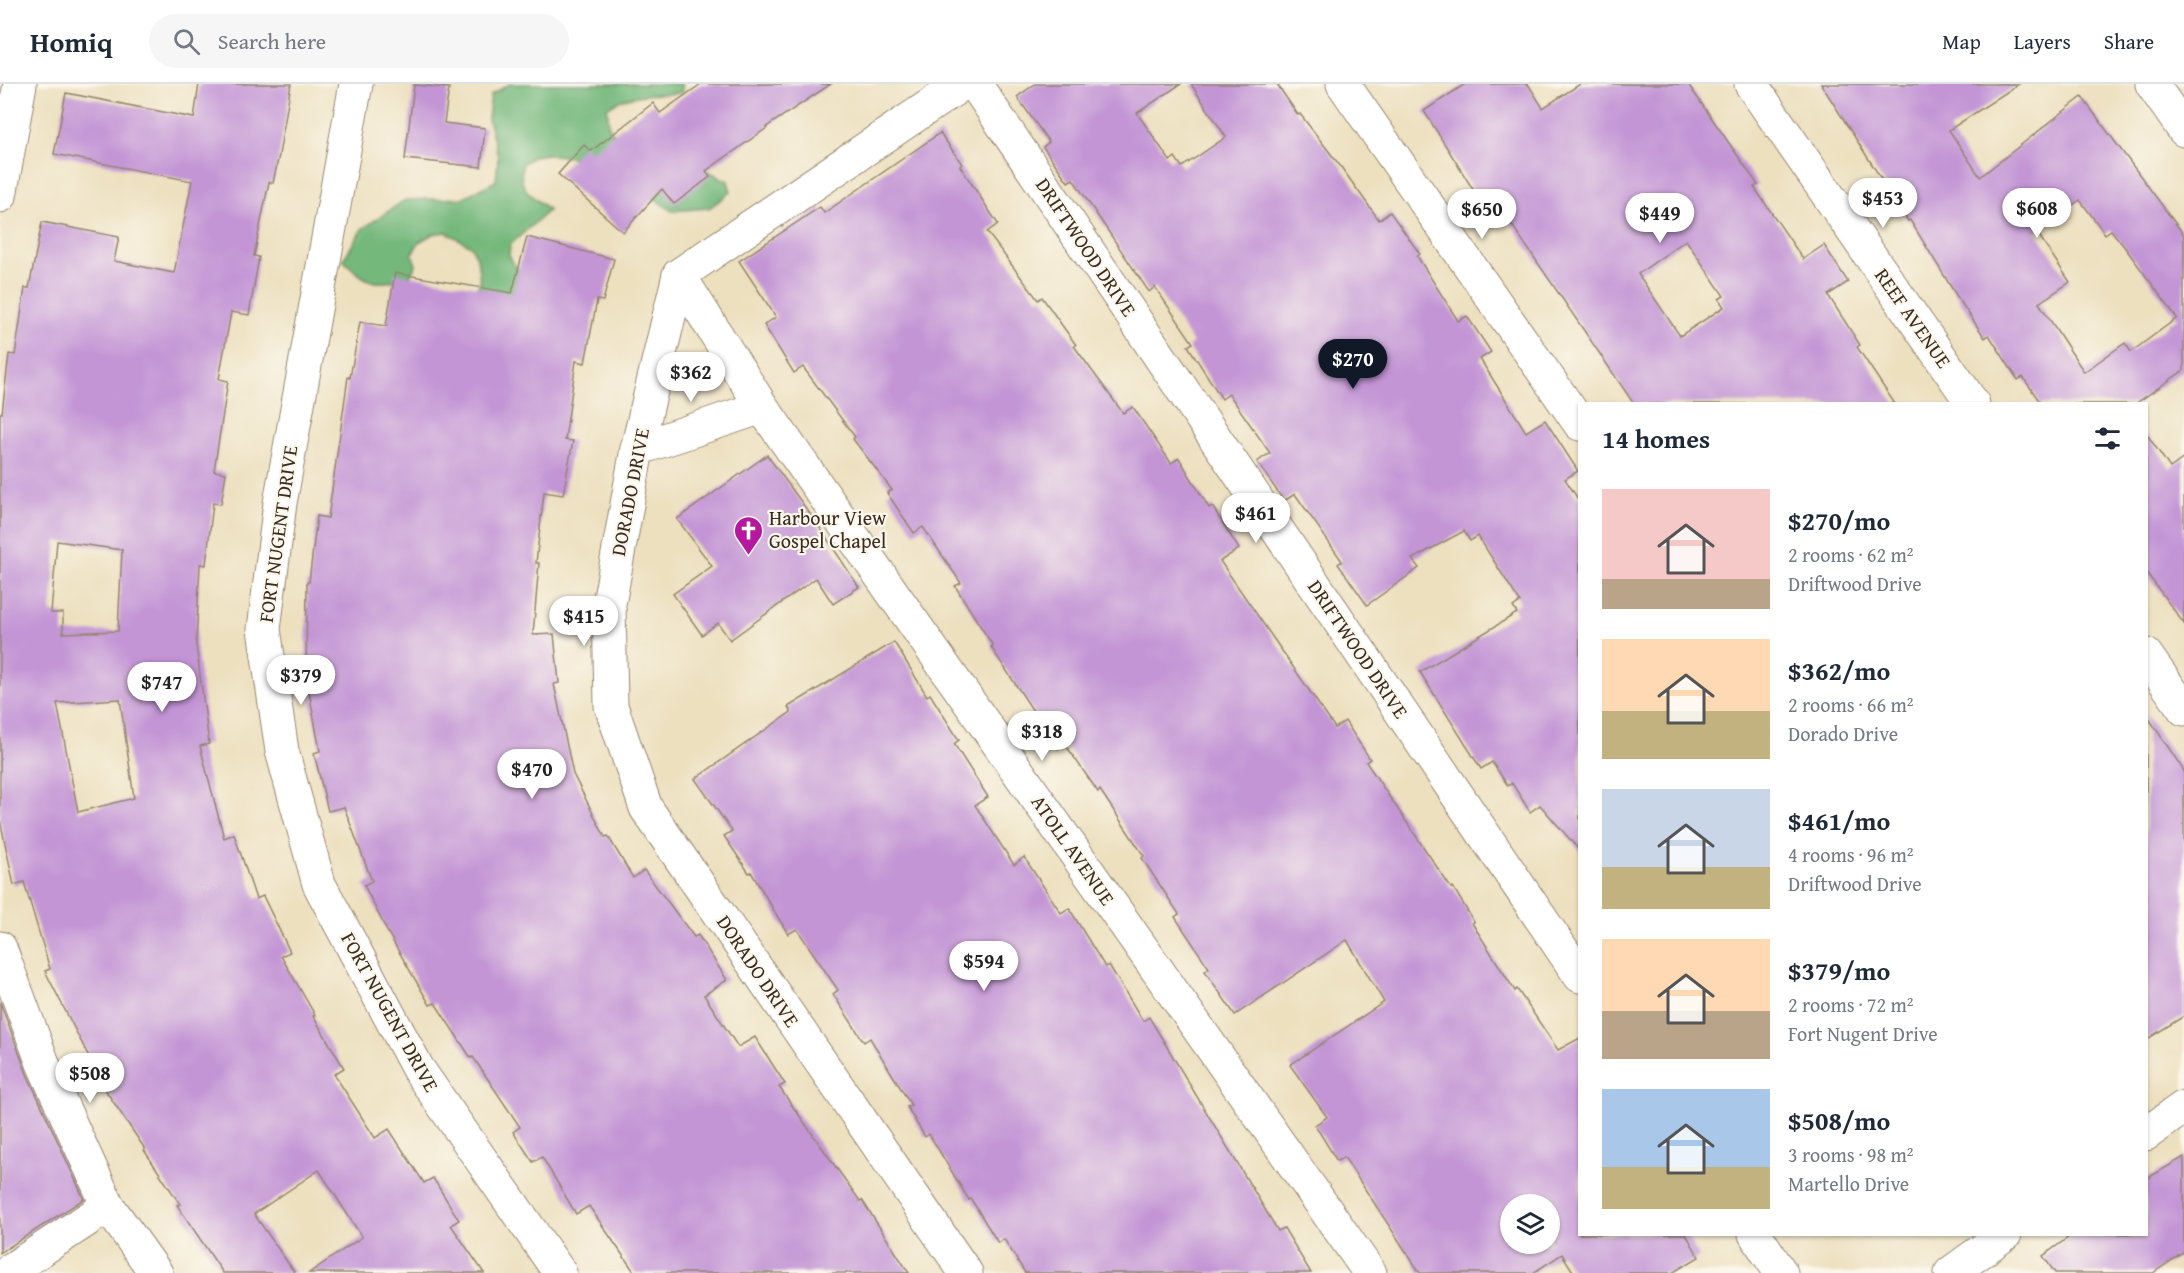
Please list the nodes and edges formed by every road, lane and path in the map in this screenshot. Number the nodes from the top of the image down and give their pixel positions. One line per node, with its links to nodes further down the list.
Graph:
1 (356, 84): 26 (street, FORT NUGENT DRIVE)
2 (962, 84): 10 (street)
3 (975, 84): 18 (street, DRIFTWOOD DRIVE)
4 (1343, 84): 13 (street)
5 (1751, 84): 11 (street, REEF AVENUE)
6 (2152, 84): 8 (street)
7 (11, 104): 9 (street)
8 (2184, 130)
9 (0, 196)
10 (679, 275): 12 (street, ATOLL AVENUE); 14 (street, DORADO DRIVE)
11 (1972, 402)
12 (762, 406): 14 (street); 28 (street, ATOLL AVENUE)
13 (1578, 421)
14 (637, 449): 27 (street, DORADO DRIVE)
15 (2148, 658): 16 (street)
16 (2184, 709)
17 (0, 948): 21 (street)
18 (1578, 973)
19 (2184, 1107): 20 (street)
20 (2148, 1133)
21 (108, 1206): 24 (street); 25 (street)
22 (1756, 1236): 29 (street)
23 (2003, 1236): 30 (street)
24 (6, 1273)
25 (156, 1273)
26 (560, 1273)
27 (966, 1273)
28 (1370, 1273)
29 (1781, 1273)
30 (1951, 1273)

